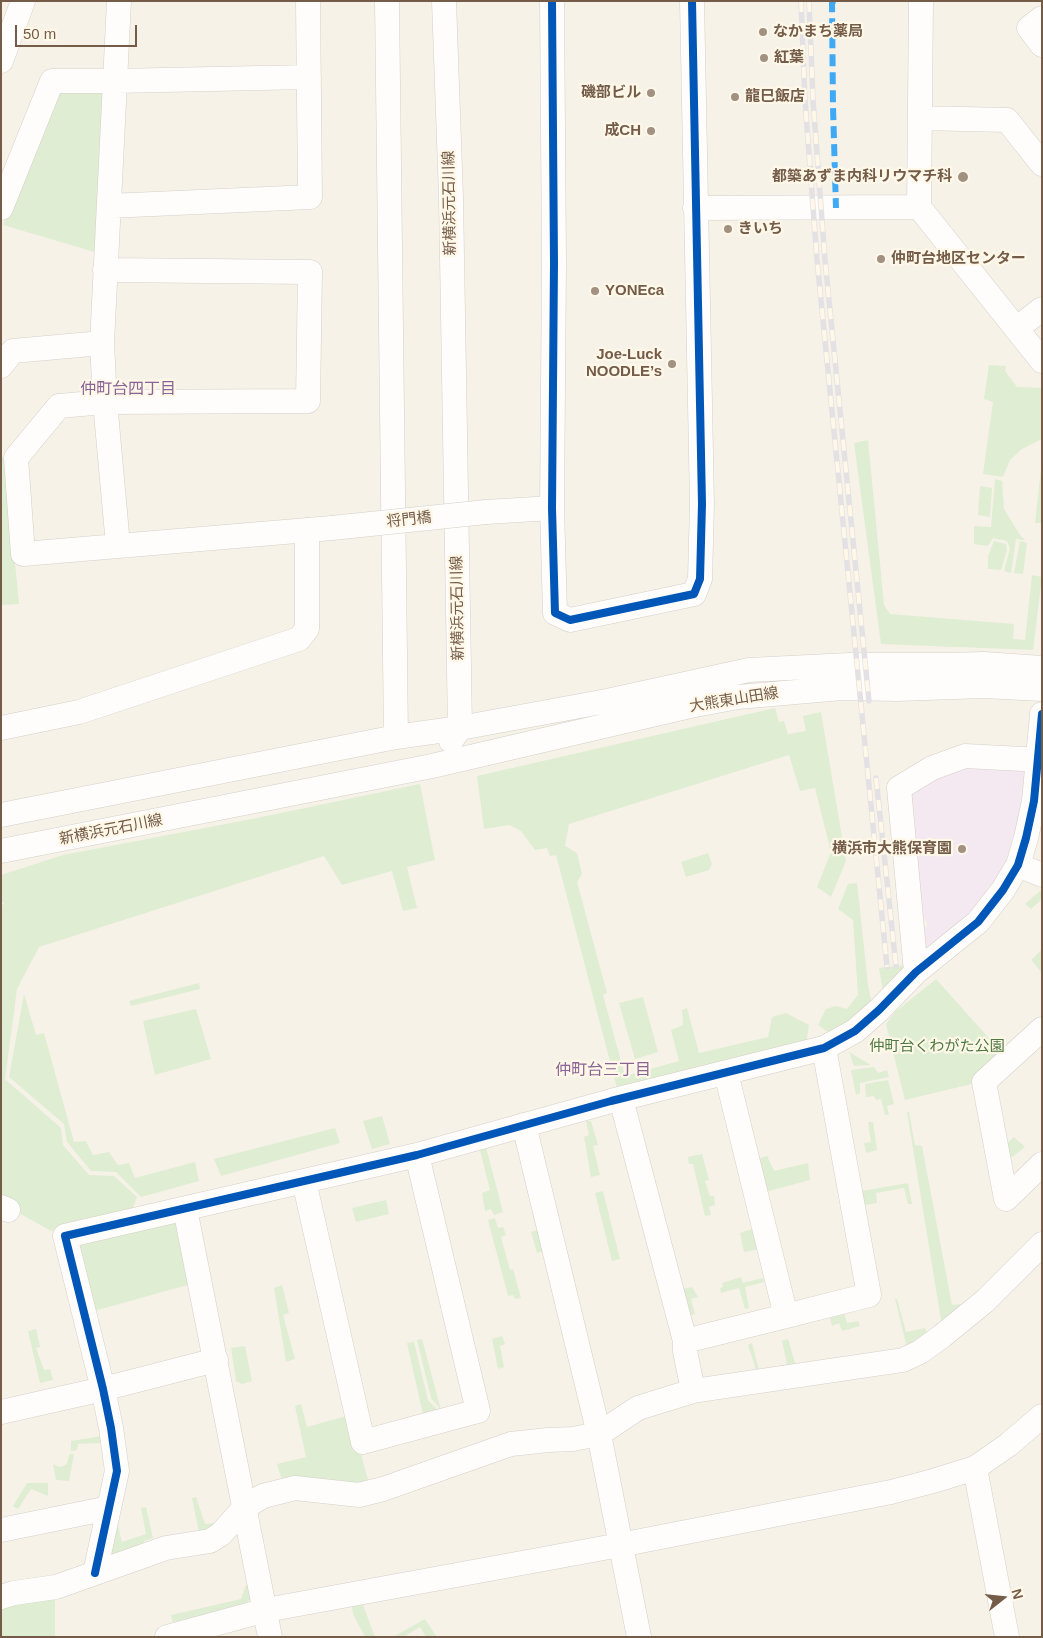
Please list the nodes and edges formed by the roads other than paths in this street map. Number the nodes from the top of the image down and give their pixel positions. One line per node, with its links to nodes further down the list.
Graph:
1 (23, 1): 11 (street)
2 (119, 1): 13 (street)
3 (308, 1): 12 (street)
4 (388, 1): 35 (street)
5 (444, 1): 34 (street, 新横浜元石川線)
6 (552, 1): 27 (street)
7 (692, 1): 19 (street)
8 (921, 1): 14 (street)
9 (1042, 18): 10 (street)
10 (1042, 45)
11 (1, 61)
12 (309, 77): 13 (street); 16 (street)
13 (115, 81): 16 (street); 18 (street)
14 (920, 118): 15 (street); 17 (street)
15 (1042, 164)
16 (109, 206): 20 (street)
17 (919, 207): 19 (street); 22 (street)
18 (1, 208)
19 (695, 208): 27 (street)
20 (105, 270): 23 (street); 26 (street)
21 (1042, 309): 22 (street)
22 (1016, 329): 24 (street)
23 (102, 343): 25 (street); 26 (street)
24 (1042, 361)
25 (1, 366)
26 (105, 402): 29 (street); 29 (street, 将門橋)
27 (552, 508): 28 (street, 将門橋, bridge)
28 (307, 530): 29 (street, 将門橋); 33 (street)
29 (118, 545)
30 (1042, 668): 34 (street, 大熊東山田線)
31 (1042, 689): 37 (street, 大熊東山田線)
32 (1042, 714): 36 (street)
33 (1, 728)
34 (460, 728): 35 (street, 大熊東山田線); 37 (street)
35 (396, 737): 37 (street); 38 (street)
36 (1039, 760): 40 (street); 42 (street)
37 (432, 766): 39 (street, 新横浜元石川線)
38 (1, 815)
39 (1, 851)
40 (1018, 864): 41 (street); 42 (street)
41 (1042, 875)
42 (916, 972): 44 (street)
43 (1042, 1029): 49 (street)
44 (824, 1048): 45 (street); 53 (street)
45 (726, 1073): 46 (street); 53 (street)
46 (622, 1099): 47 (street); 54 (street)
47 (524, 1125): 48 (street); 60 (street)
48 (417, 1154): 50 (street); 50 (street)
49 (1042, 1164)
50 (304, 1181): 51 (street)
51 (185, 1209): 55 (street); 56 (street)
52 (1042, 1244): 57 (street)
53 (786, 1316): 54 (street)
54 (685, 1341): 57 (street)
55 (216, 1360): 56 (street); 62 (street)
56 (103, 1389): 58 (street); 63 (street)
57 (693, 1391): 60 (street)
58 (1, 1412)
59 (1042, 1416): 61 (street)
60 (599, 1434): 62 (street); 65 (street)
61 (975, 1468): 65 (street); 72 (street)
62 (245, 1507): 66 (street); 68 (street)
63 (109, 1508): 64 (street); 66 (street)
64 (1, 1530)
65 (620, 1546): 68 (street); 71 (street)
66 (94, 1573): 67 (street)
67 (1, 1597)
68 (266, 1610): 69 (street); 70 (street)
69 (167, 1637)
70 (270, 1637)
71 (639, 1637)
72 (1007, 1637)

